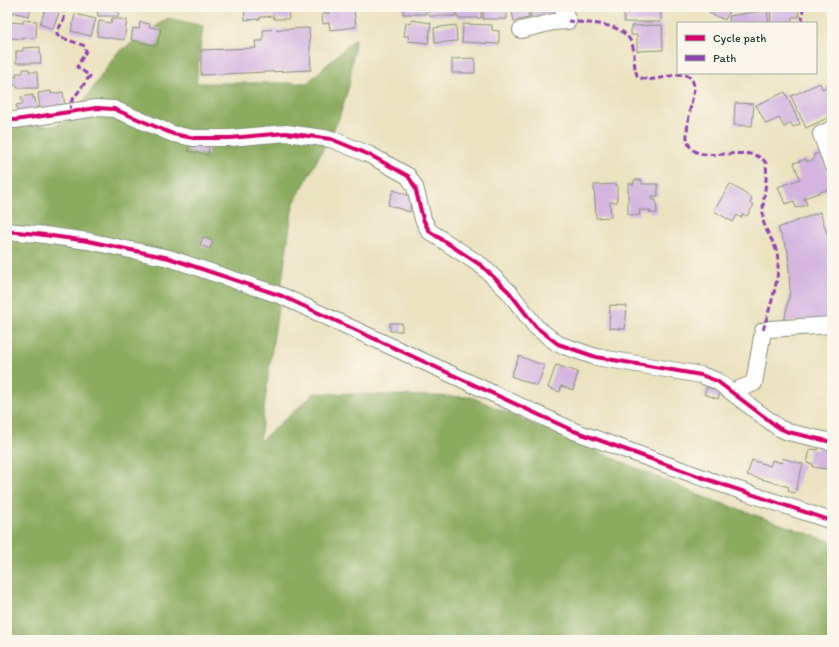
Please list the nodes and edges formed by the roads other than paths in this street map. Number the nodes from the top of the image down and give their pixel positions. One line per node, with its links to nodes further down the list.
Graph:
1 (562, 7): 2 (street)
2 (521, 30)
3 (7, 120): 8 (street)
4 (832, 129): 5 (street)
5 (832, 164)
6 (7, 231): 10 (street)
7 (832, 325): 8 (street)
8 (732, 392): 9 (street)
9 (832, 442)
10 (832, 521)

